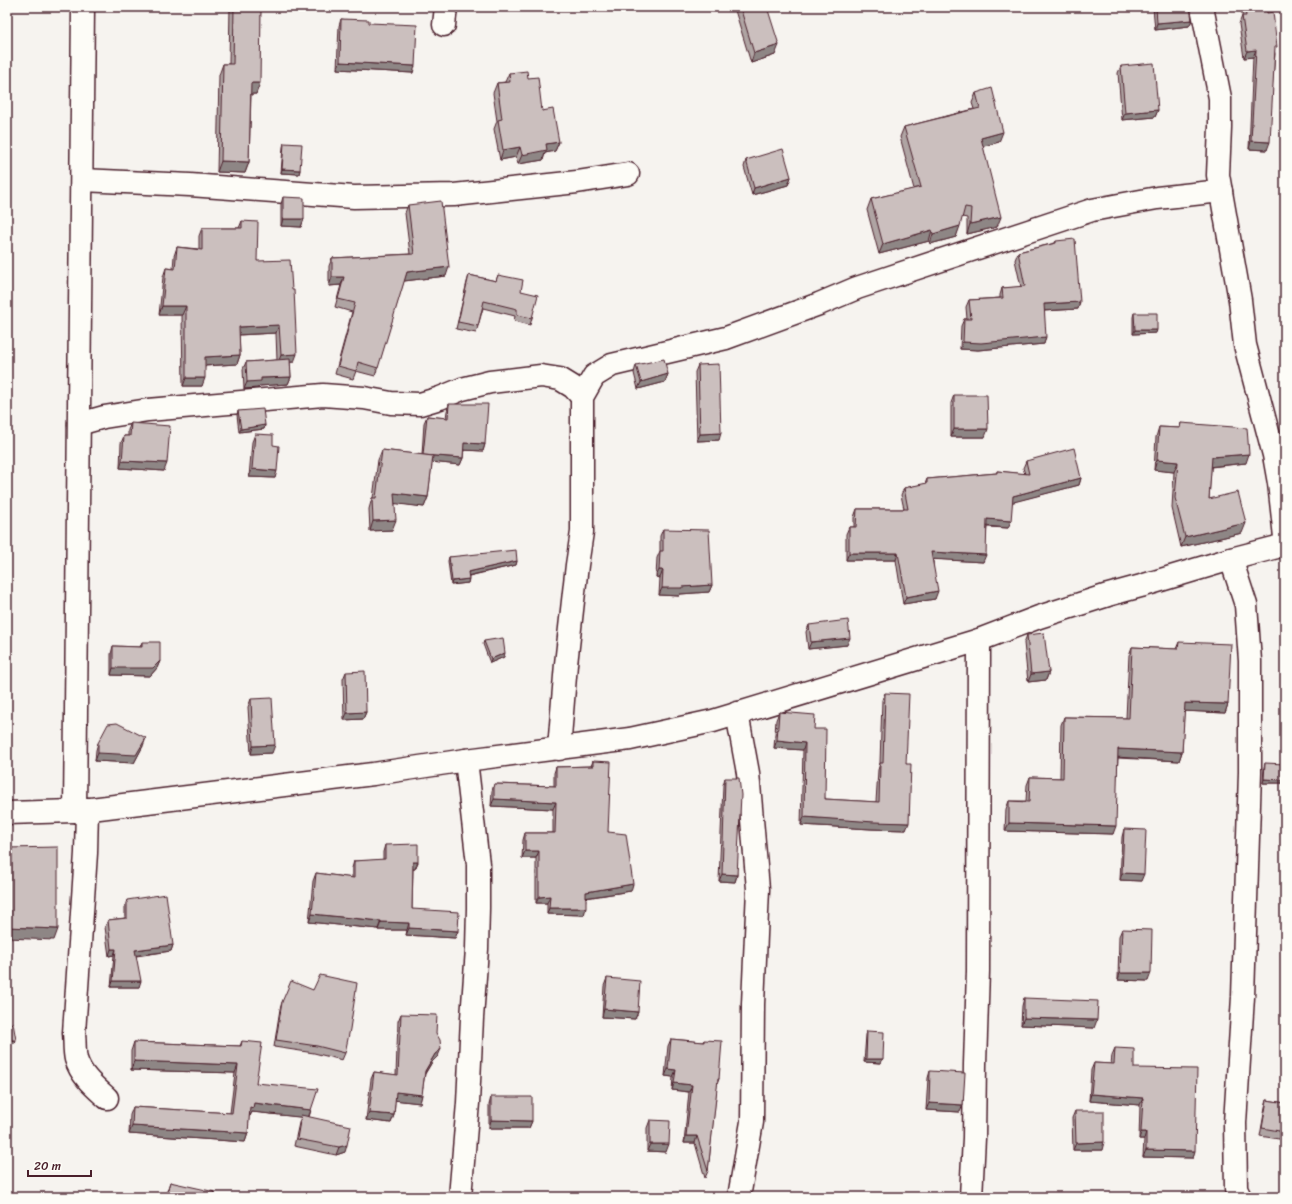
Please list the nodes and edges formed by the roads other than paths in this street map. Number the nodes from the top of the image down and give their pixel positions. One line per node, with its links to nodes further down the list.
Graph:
1 (83, 7): 4 (street)
2 (1202, 7): 5 (street)
3 (628, 174): 4 (street)
4 (82, 180): 7 (street)
5 (1221, 191): 6 (street); 8 (street)
6 (582, 397): 7 (street); 13 (street)
7 (79, 424): 15 (street)
8 (1285, 537)
9 (1285, 545): 10 (street)
10 (1231, 559): 11 (street); 21 (street)
11 (979, 640): 12 (street); 20 (street)
12 (738, 713): 13 (street); 19 (street)
13 (559, 749): 14 (street)
14 (466, 760): 15 (street); 18 (street)
15 (81, 810): 16 (street); 17 (street)
16 (7, 813)
17 (107, 1098)
18 (460, 1197)
19 (739, 1197)
20 (971, 1197)
21 (1240, 1197)

